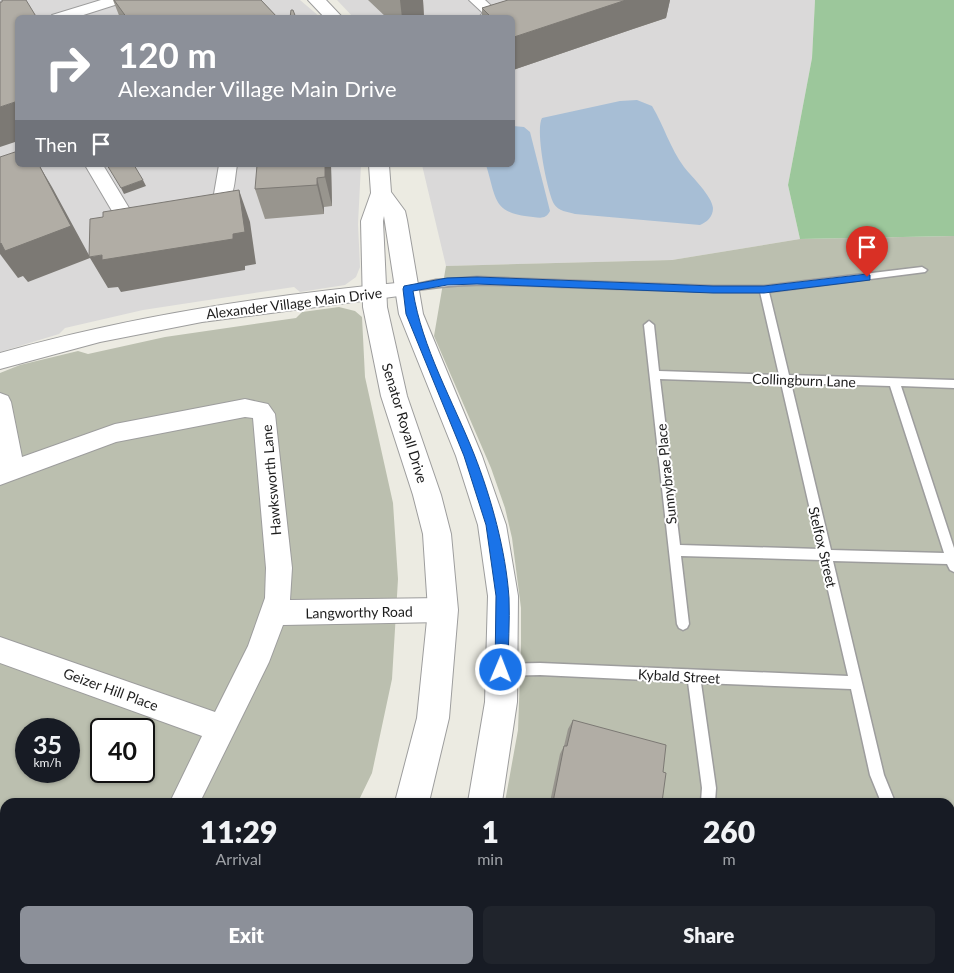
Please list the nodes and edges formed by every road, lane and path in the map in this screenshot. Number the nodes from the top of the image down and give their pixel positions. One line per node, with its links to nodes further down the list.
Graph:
1 (116, 0): 4 (street)
2 (476, 0): 7 (street)
3 (315, 1): 6 (street)
4 (77, 10): 5 (street)
5 (64, 15)
6 (331, 15)
7 (491, 15)
8 (95, 167): 9 (street)
9 (228, 167)
10 (379, 167): 11 (street)
11 (381, 193): 13 (street); 15 (street, Senator Royall Drive)
12 (922, 270): 14 (lane, Alexander Village Main Drive)
13 (407, 289): 14 (lane, Alexander Village Main Drive); 15 (street, Alexander Village Main Drive); 31 (street)
14 (764, 289): 19 (lane, Stelfox Street)
15 (374, 292): 17 (street, Alexander Village Main Drive); 27 (street, Senator Royall Drive)
16 (649, 324): 18 (lane, Sunnybrae Place)
17 (0, 361)
18 (655, 375): 19 (lane, Collingburn Lane); 24 (lane, Sunnybrae Place)
19 (785, 379): 20 (lane, Collingburn Lane); 25 (lane, Stelfox Street)
20 (894, 382): 21 (lane, Collingburn Lane); 26 (lane)
21 (954, 384)
22 (0, 402): 23 (street)
23 (7, 472): 28 (street, Hawksworth Lane)
24 (674, 550): 25 (lane); 29 (lane, Sunnybrae Place)
25 (825, 555): 26 (lane); 33 (lane, Stelfox Street)
26 (953, 563)
27 (443, 610): 28 (street, Langworthy Road); 36 (street, Senator Royall Drive)
28 (274, 613): 34 (street, Hawksworth Lane)
29 (683, 624)
30 (0, 650): 34 (street, Geizer Hill Place)
31 (501, 670): 32 (lane, Kybald Street); 37 (street)
32 (694, 677): 33 (lane, Kybald Street); 38 (lane)
33 (856, 683): 39 (lane, Stelfox Street)
34 (221, 729): 35 (street, Hawksworth Lane)
35 (187, 798)
36 (413, 798)
37 (485, 798)
38 (708, 798)
39 (886, 798)

